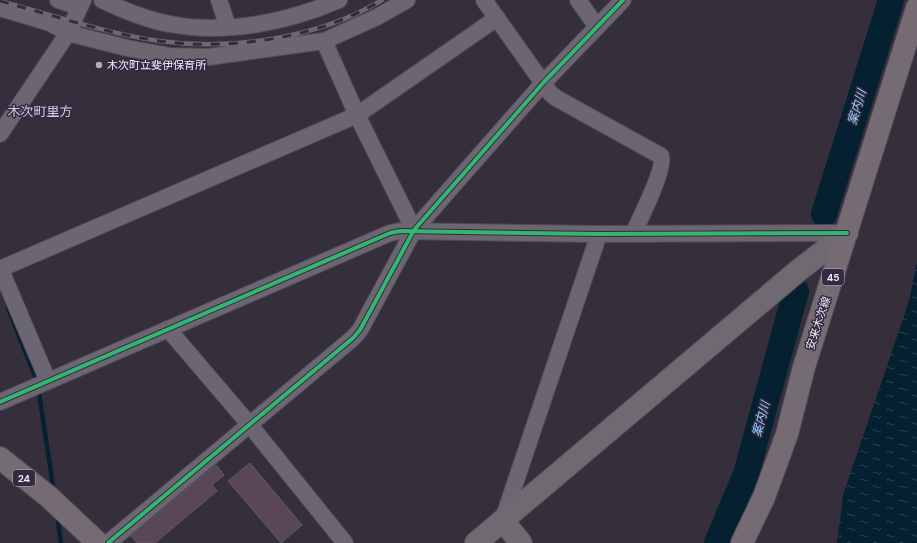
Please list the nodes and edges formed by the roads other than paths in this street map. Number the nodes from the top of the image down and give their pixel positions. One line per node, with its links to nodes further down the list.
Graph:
1 (58, 0): 9 (street)
2 (102, 0): 13 (street)
3 (219, 0): 13 (street)
4 (339, 0): 13 (street)
5 (407, 0): 16 (street)
6 (484, 0): 12 (street)
7 (578, 0): 14 (street)
8 (623, 0): 14 (street)
9 (81, 3): 15 (street)
10 (0, 8): 15 (street)
11 (917, 8): 21 (main road, 安来木次線 / 45)
12 (497, 18): 17 (street); 18 (street)
13 (228, 27)
14 (598, 27): 17 (street)
15 (68, 33): 16 (street); 19 (street)
16 (324, 41): 18 (street)
17 (544, 82): 20 (street); 23 (street)
18 (357, 115): 20 (street); 24 (street)
19 (0, 134)
20 (414, 230): 22 (street); 25 (street); 28 (street)
21 (847, 233): 23 (street); 30 (street); 36 (main road, 安来木次線 / 45)
22 (599, 234): 23 (street); 30 (street)
23 (633, 234)
24 (0, 269): 26 (street)
25 (168, 329): 26 (street); 28 (street)
26 (48, 381): 27 (street)
27 (0, 402)
28 (249, 424): 32 (street); 33 (street)
29 (0, 458): 31 (main road, 24)
30 (503, 521): 34 (street); 35 (street)
31 (98, 543)
32 (108, 543)
33 (345, 543)
34 (476, 543)
35 (520, 543)
36 (742, 543)

